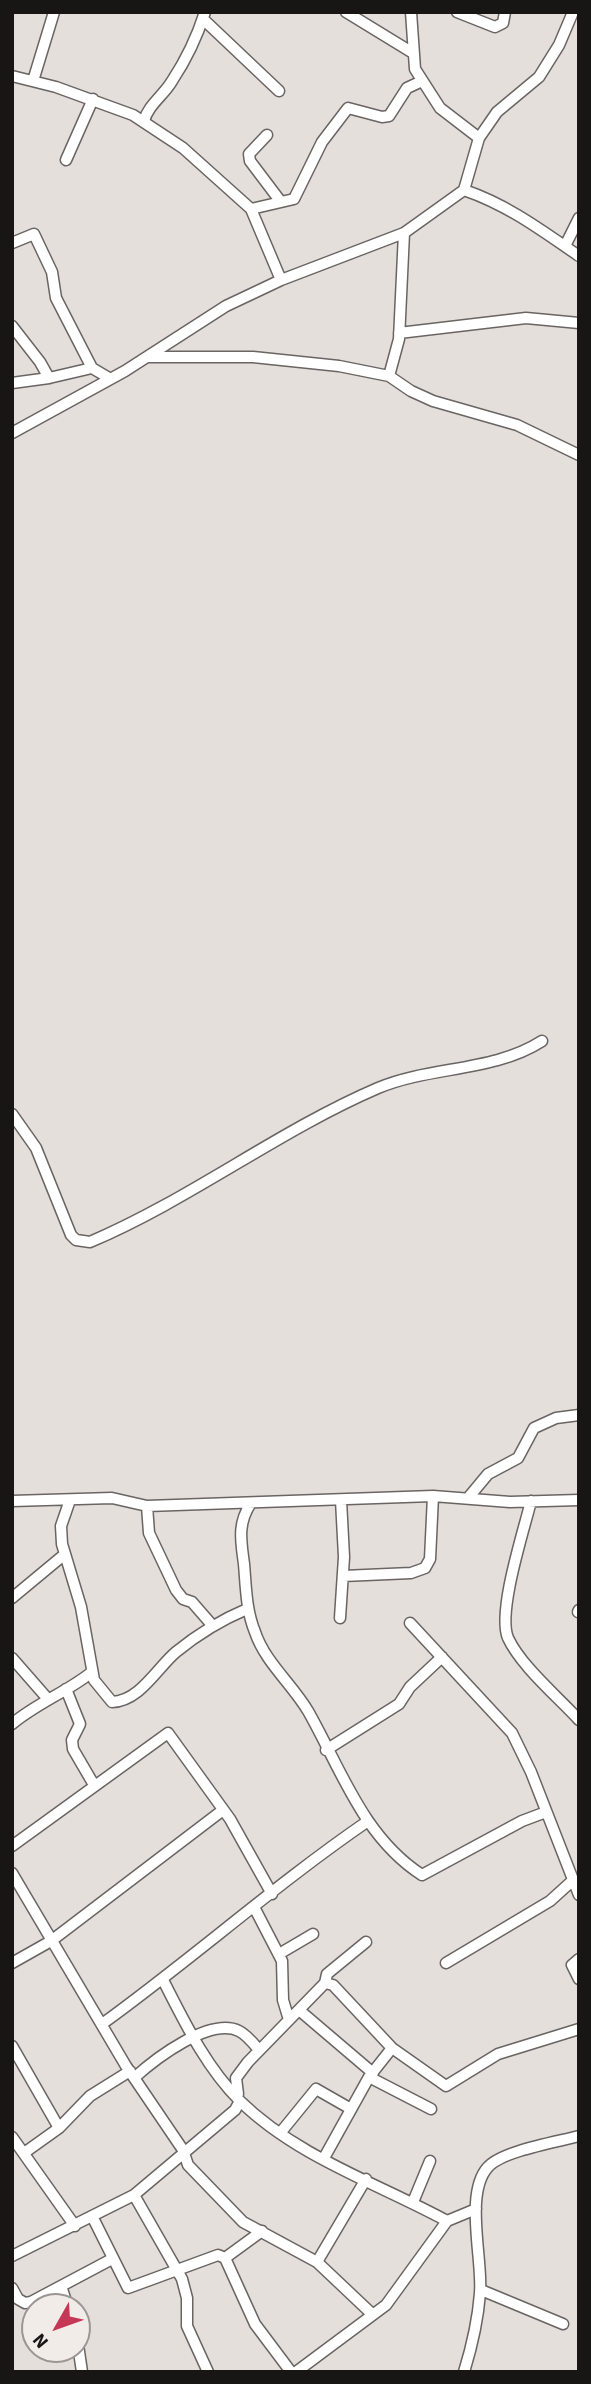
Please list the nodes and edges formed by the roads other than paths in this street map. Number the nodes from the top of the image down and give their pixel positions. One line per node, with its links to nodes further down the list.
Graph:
1 (54, 12): 11 (street)
2 (346, 12): 8 (street)
3 (411, 12): 8 (street)
4 (457, 12): 5 (street)
5 (505, 12)
6 (573, 12): 16 (street)
7 (204, 16): 12 (street); 14 (street)
8 (413, 53): 10 (street)
9 (12, 76): 11 (street)
10 (422, 80): 16 (street); 19 (street)
11 (33, 81): 13 (street)
12 (279, 91)
13 (93, 99): 14 (street); 17 (street)
14 (144, 121): 20 (street)
15 (267, 135): 19 (street)
16 (479, 138): 18 (street)
17 (66, 160)
18 (464, 190): 22 (street); 24 (street)
19 (281, 202): 20 (street)
20 (251, 209): 26 (street)
21 (579, 218): 24 (street)
22 (404, 233): 26 (street); 29 (street)
23 (12, 243): 31 (street)
24 (565, 246): 25 (street)
25 (579, 256)
26 (281, 280): 30 (street)
27 (579, 323): 29 (street)
28 (12, 327): 33 (street)
29 (399, 333): 32 (street)
30 (148, 357): 32 (street); 34 (street)
31 (92, 368): 33 (street); 34 (street)
32 (389, 376): 37 (street)
33 (48, 378): 35 (street)
34 (109, 378): 36 (street)
35 (12, 383)
36 (12, 433)
37 (579, 455)
38 (542, 1041): 39 (street)
39 (12, 1114)
40 (579, 1415): 42 (street)
41 (433, 1496): 42 (street); 44 (street); 51 (street)
42 (468, 1498): 47 (street)
43 (70, 1500): 46 (street); 49 (street); 50 (street)
44 (341, 1500): 48 (street); 51 (street)
45 (579, 1500): 47 (street)
46 (12, 1501)
47 (531, 1501): 62 (street)
48 (251, 1503): 49 (street); 53 (street)
49 (147, 1506): 56 (street)
50 (65, 1554): 52 (street); 59 (street)
51 (343, 1576): 54 (street)
52 (12, 1598)
53 (247, 1609): 56 (street); 64 (street)
54 (340, 1618)
55 (410, 1623): 57 (street)
56 (212, 1625): 59 (street)
57 (442, 1657): 64 (street); 67 (street)
58 (12, 1658): 61 (street)
59 (92, 1672): 60 (street)
60 (66, 1689): 61 (street); 65 (street)
61 (47, 1698): 63 (street)
62 (579, 1720)
63 (12, 1724)
64 (326, 1750): 68 (street)
65 (94, 1785): 66 (street); 69 (street)
66 (223, 1810): 72 (street); 76 (street)
67 (547, 1812): 68 (street); 71 (street)
68 (368, 1821): 72 (street)
69 (12, 1846)
70 (12, 1873): 76 (street)
71 (574, 1875): 73 (street); 81 (street)
72 (272, 1894): 74 (street)
73 (579, 1895)
74 (254, 1907): 78 (street); 83 (street)
75 (313, 1934): 78 (street)
76 (51, 1941): 80 (street); 87 (street)
77 (366, 1942): 84 (street)
78 (279, 1954): 86 (street)
79 (579, 1959): 82 (street)
80 (12, 1963)
81 (446, 1963)
82 (579, 1979)
83 (163, 1980): 87 (street); 89 (street)
84 (325, 1983): 85 (street); 91 (street)
85 (299, 2010): 86 (street); 94 (street)
86 (289, 2020): 92 (street)
87 (102, 2024): 93 (street)
88 (579, 2029): 91 (street)
89 (193, 2039): 92 (street); 93 (street); 95 (street)
90 (12, 2046): 98 (street)
91 (392, 2048): 94 (street)
92 (260, 2050): 95 (street)
93 (132, 2074): 98 (street); 102 (street)
94 (371, 2075): 96 (street); 97 (street)
95 (240, 2101): 99 (street); 102 (street)
96 (351, 2109): 99 (street); 104 (street)
97 (431, 2109)
98 (59, 2128): 103 (street)
99 (281, 2132): 104 (street)
100 (579, 2136): 109 (street)
101 (12, 2137): 103 (street)
102 (183, 2150): 107 (street); 113 (street)
103 (19, 2152): 112 (street)
104 (324, 2158): 106 (street)
105 (430, 2161): 108 (street)
106 (366, 2179): 108 (street); 117 (street)
107 (134, 2195): 110 (street); 118 (street)
108 (413, 2202): 111 (street)
109 (476, 2209): 111 (street); 121 (street)
110 (92, 2216): 112 (street); 116 (street)
111 (447, 2221): 123 (street)
112 (75, 2226): 114 (street)
113 (262, 2231): 115 (street); 117 (street)
114 (12, 2256)
115 (225, 2258): 118 (street); 126 (street)
116 (112, 2259): 118 (street); 119 (street)
117 (317, 2262): 123 (street)
118 (177, 2269): 125 (street)
119 (61, 2286): 120 (street); 122 (street)
120 (12, 2288)
121 (481, 2290): 124 (street); 127 (street)
122 (63, 2293)
123 (372, 2314): 126 (street)
124 (563, 2324)
125 (206, 2371)
126 (293, 2372)
127 (464, 2372)

